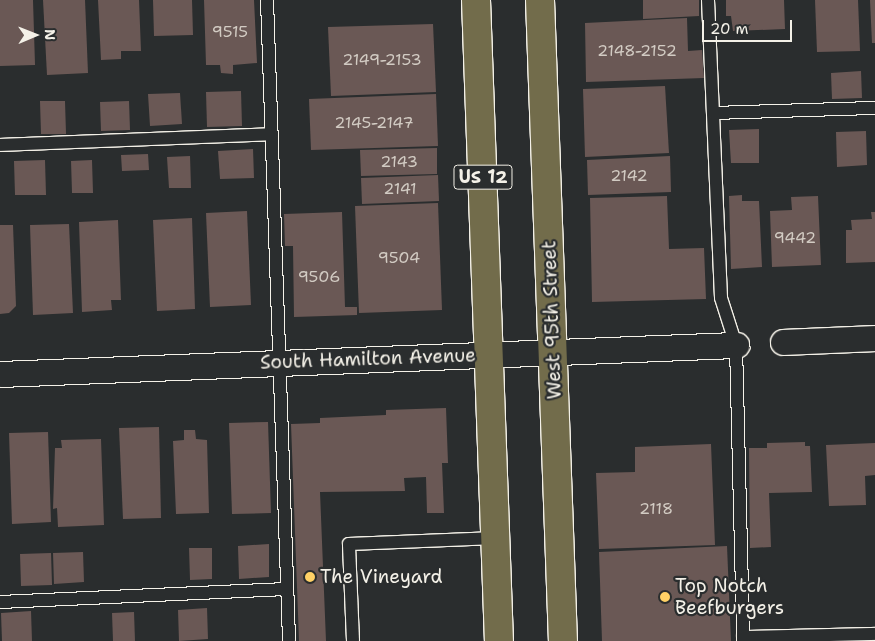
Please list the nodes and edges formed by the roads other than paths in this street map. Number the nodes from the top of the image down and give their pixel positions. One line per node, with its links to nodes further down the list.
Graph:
1 (267, 0): 7 (lane)
2 (476, 0): 13 (main road, US 12)
3 (540, 0): 12 (main road, West 95th Street)
4 (708, 0): 6 (lane)
5 (875, 108): 6 (lane)
6 (713, 113): 11 (lane)
7 (270, 134): 8 (lane); 14 (lane)
8 (0, 145)
9 (875, 338): 10 (street)
10 (783, 342)
11 (736, 345): 12 (street, South Hamilton Avenue); 20 (lane)
12 (554, 352): 13 (street, South Hamilton Avenue); 24 (main road, West 95th Street)
13 (490, 355): 14 (street, South Hamilton Avenue); 16 (main road, US 12)
14 (279, 363): 15 (street, South Hamilton Avenue); 17 (lane)
15 (0, 374)
16 (496, 538): 22 (lane); 23 (main road, US 12)
17 (287, 589): 18 (lane); 21 (lane)
18 (0, 602)
19 (875, 634): 20 (lane)
20 (743, 639)
21 (289, 641)
22 (353, 641)
23 (499, 641)
24 (563, 641)

